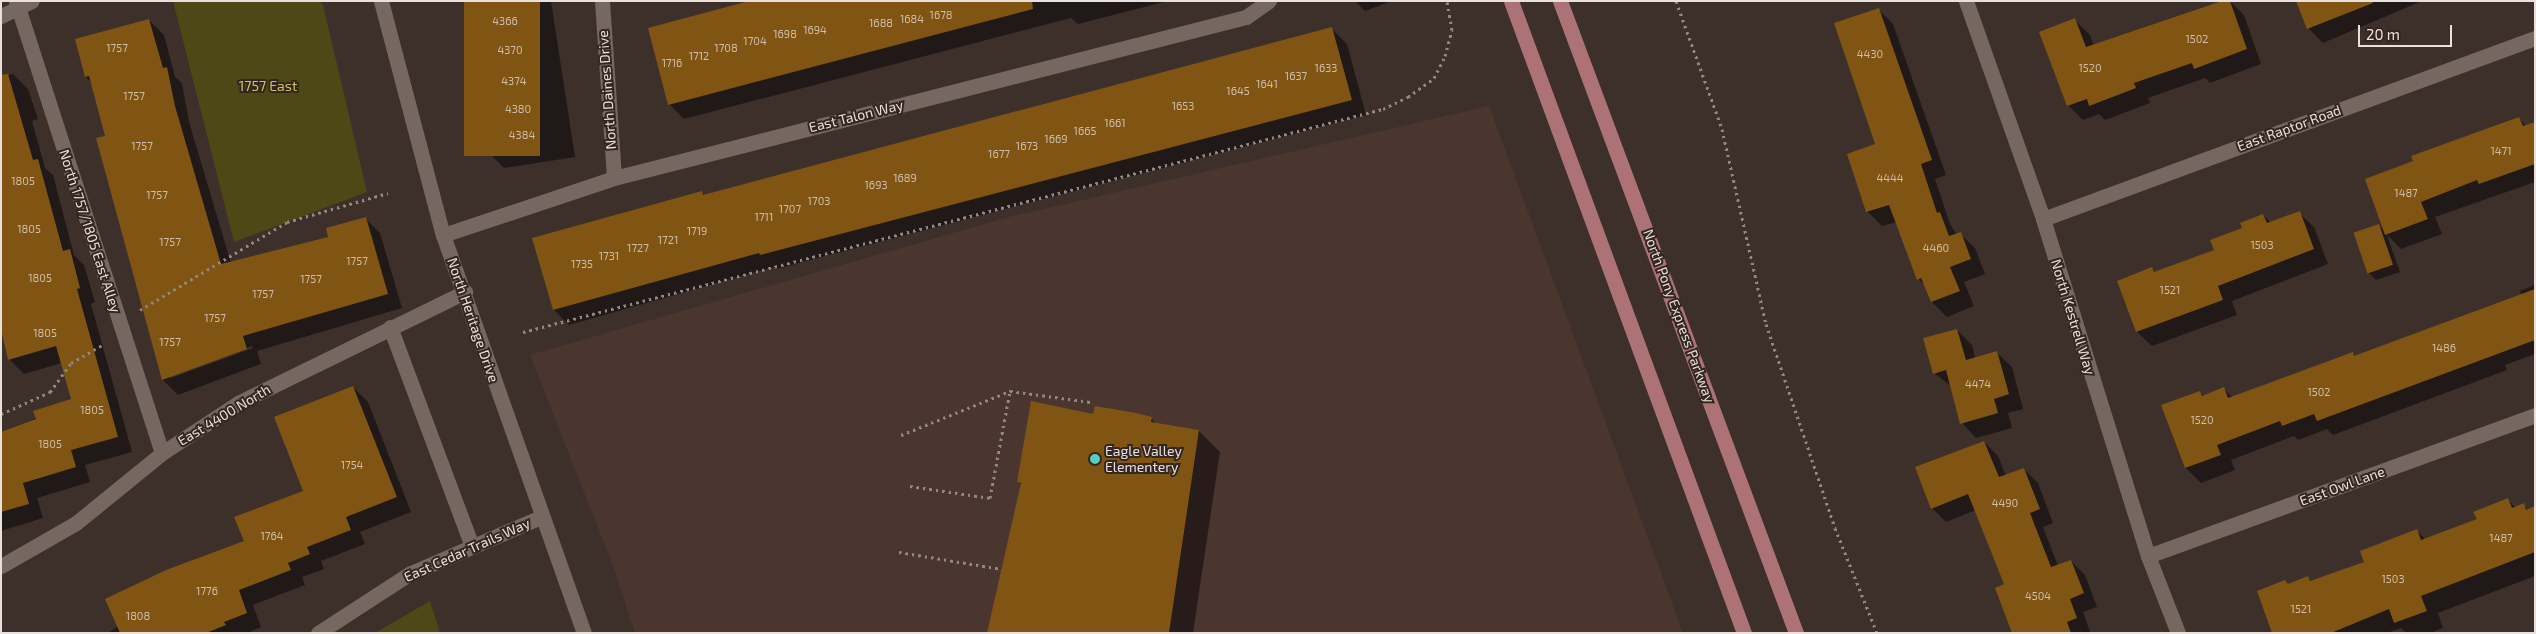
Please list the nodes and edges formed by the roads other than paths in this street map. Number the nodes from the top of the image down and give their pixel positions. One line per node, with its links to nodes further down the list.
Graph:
1 (32, 1): 8 (street)
2 (381, 1): 13 (street, North Heritage Drive)
3 (1269, 1): 11 (street, East Talon Way)
4 (1511, 1): 24 (main road)
5 (1560, 1): 25 (main road, North Pony Express Parkway)
6 (1966, 1): 12 (street, North Kestrell Way)
7 (601, 2): 11 (street, North Daines Drive)
8 (16, 5): 9 (street); 17 (street, North 1757/1805 East Alley)
9 (1, 16)
10 (2535, 38): 12 (street, East Raptor Road)
11 (614, 178): 13 (street, East Talon Way)
12 (2043, 219): 20 (street, North Kestrell Way)
13 (443, 235): 14 (street, North Heritage Drive)
14 (465, 292): 15 (street, East 4400 North); 18 (street, North Heritage Drive)
15 (390, 327): 17 (street, East 4400 North); 19 (street)
16 (2535, 415): 20 (street, East Owl Lane)
17 (162, 453): 21 (street, East 4400 North)
18 (541, 517): 19 (street, East Cedar Trails Way); 23 (street, North Heritage Drive)
19 (472, 546): 22 (street, East Cedar Trails Way)
20 (2148, 556): 26 (street, North Kestrell Way)
21 (1, 566)
22 (318, 633)
23 (584, 633)
24 (1744, 633)
25 (1796, 633)
26 (2178, 633)

